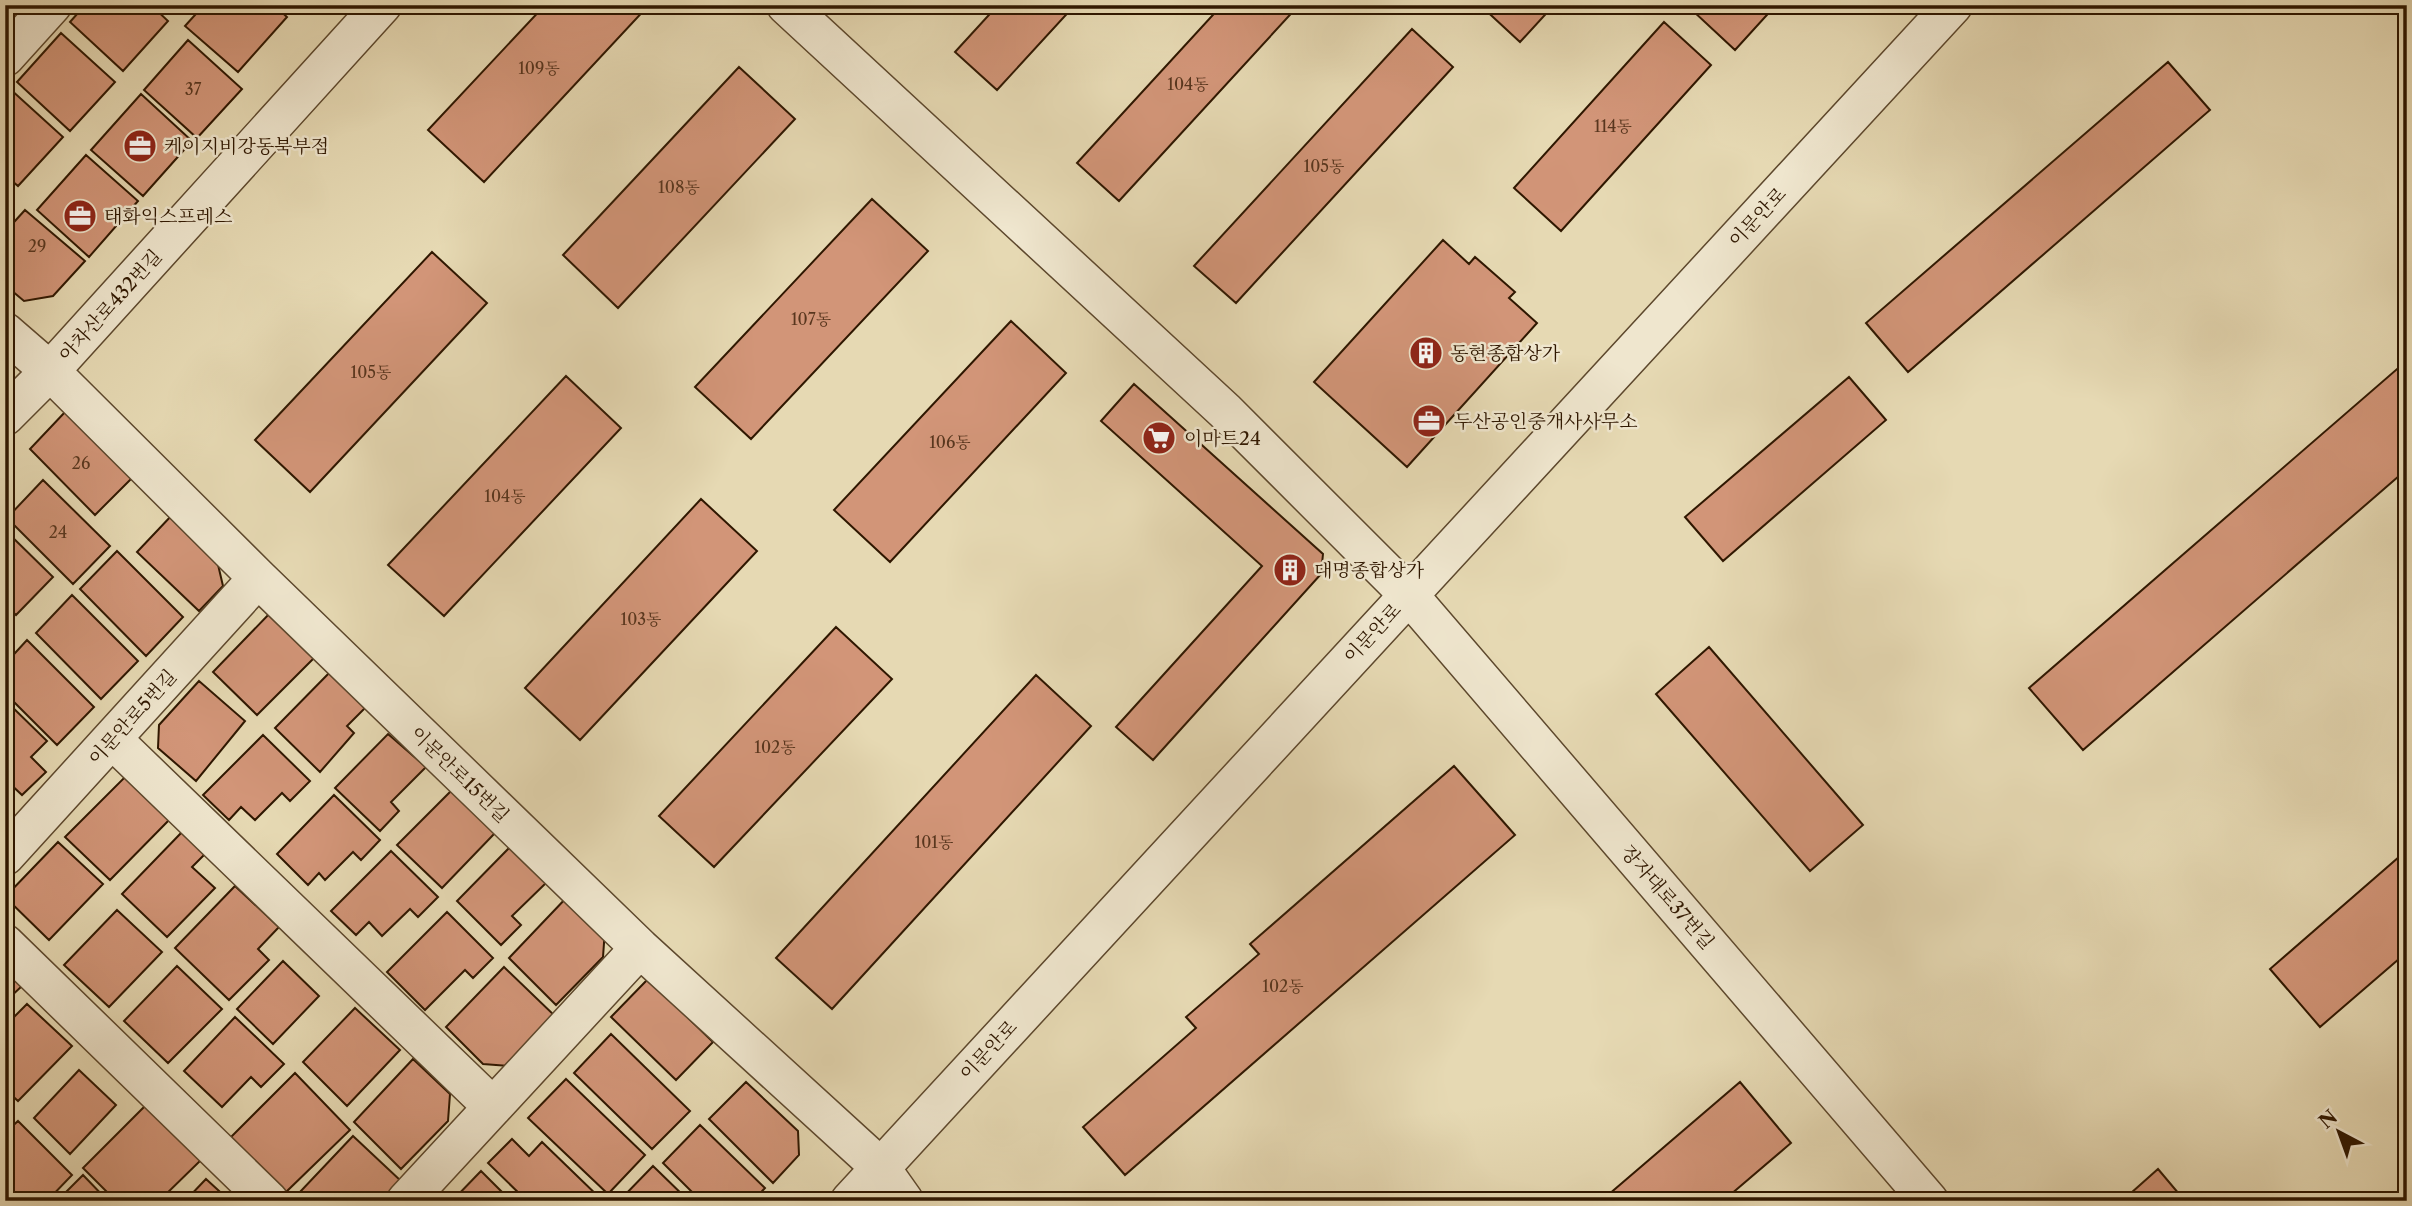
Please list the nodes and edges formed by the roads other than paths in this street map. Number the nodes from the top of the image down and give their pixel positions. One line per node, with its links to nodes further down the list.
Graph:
1 (382, 5): 7 (street, 아차산로432번길)
2 (786, 5): 10 (street, 장자대로37번길)
3 (1953, 5): 10 (street, 이문안로)
4 (36, 10): 5 (street)
5 (5, 57)
6 (5, 332): 7 (street, 이문안로15번길)
7 (50, 371): 8 (street, 아차산로432번길); 9 (street, 이문안로15번길)
8 (5, 416)
9 (258, 579): 11 (street, 이문안로5번길); 14 (street, 이문안로15번길)
10 (1408, 594): 16 (street, 이문안로); 21 (street, 장자대로37번길)
11 (112, 739): 12 (street, 이문안로5번길); 15 (street)
12 (5, 856)
13 (5, 944): 17 (street)
14 (640, 947): 15 (street); 16 (street, 이문안로15번길)
15 (493, 1107): 18 (street)
16 (880, 1167): 19 (street, 이문안로); 20 (street, 이문안로15번길)
17 (269, 1201)
18 (406, 1201)
19 (850, 1201)
20 (904, 1201)
21 (1929, 1201)

